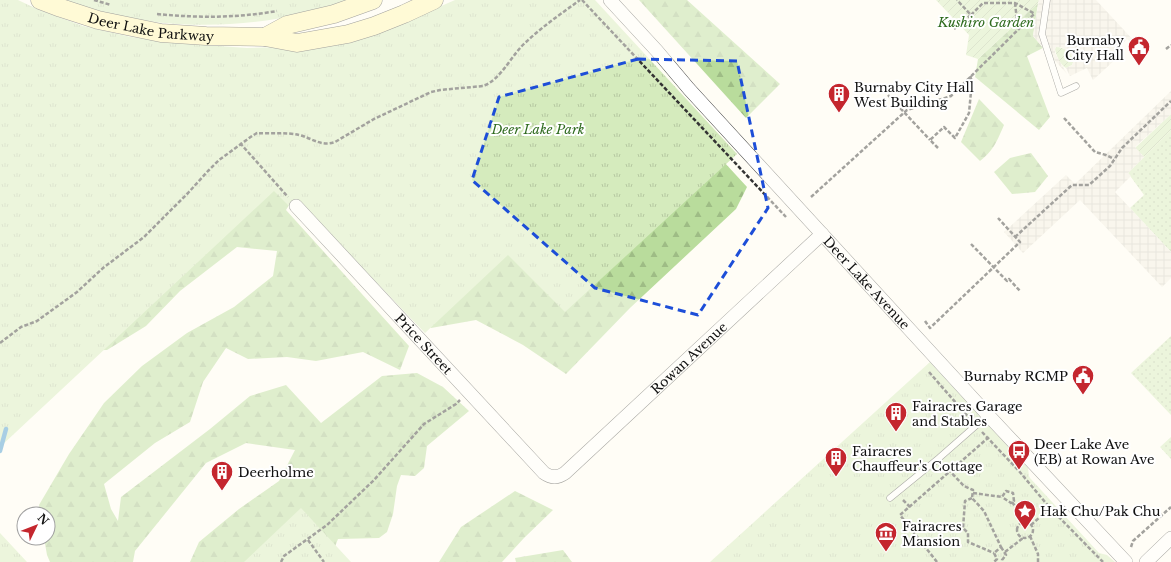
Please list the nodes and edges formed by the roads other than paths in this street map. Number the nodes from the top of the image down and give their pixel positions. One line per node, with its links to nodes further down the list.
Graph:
1 (40, 0): 6 (main road, Deer Lake Parkway)
2 (373, 0): 6 (main road, Deer Lake Parkway)
3 (434, 0): 6 (main road, Deer Lake Parkway)
4 (610, 0): 9 (street, Deer Lake Avenue)
5 (1047, 0): 7 (lane)
6 (265, 37)
7 (1076, 86)
8 (296, 206): 11 (street, Price Street)
9 (822, 234): 10 (street, Deer Lake Avenue); 11 (street, Rowan Avenue)
10 (988, 415): 12 (lane); 14 (street, Deer Lake Avenue)
11 (554, 477)
12 (890, 498)
13 (1171, 538): 15 (street)
14 (1128, 556)
15 (1146, 562)

